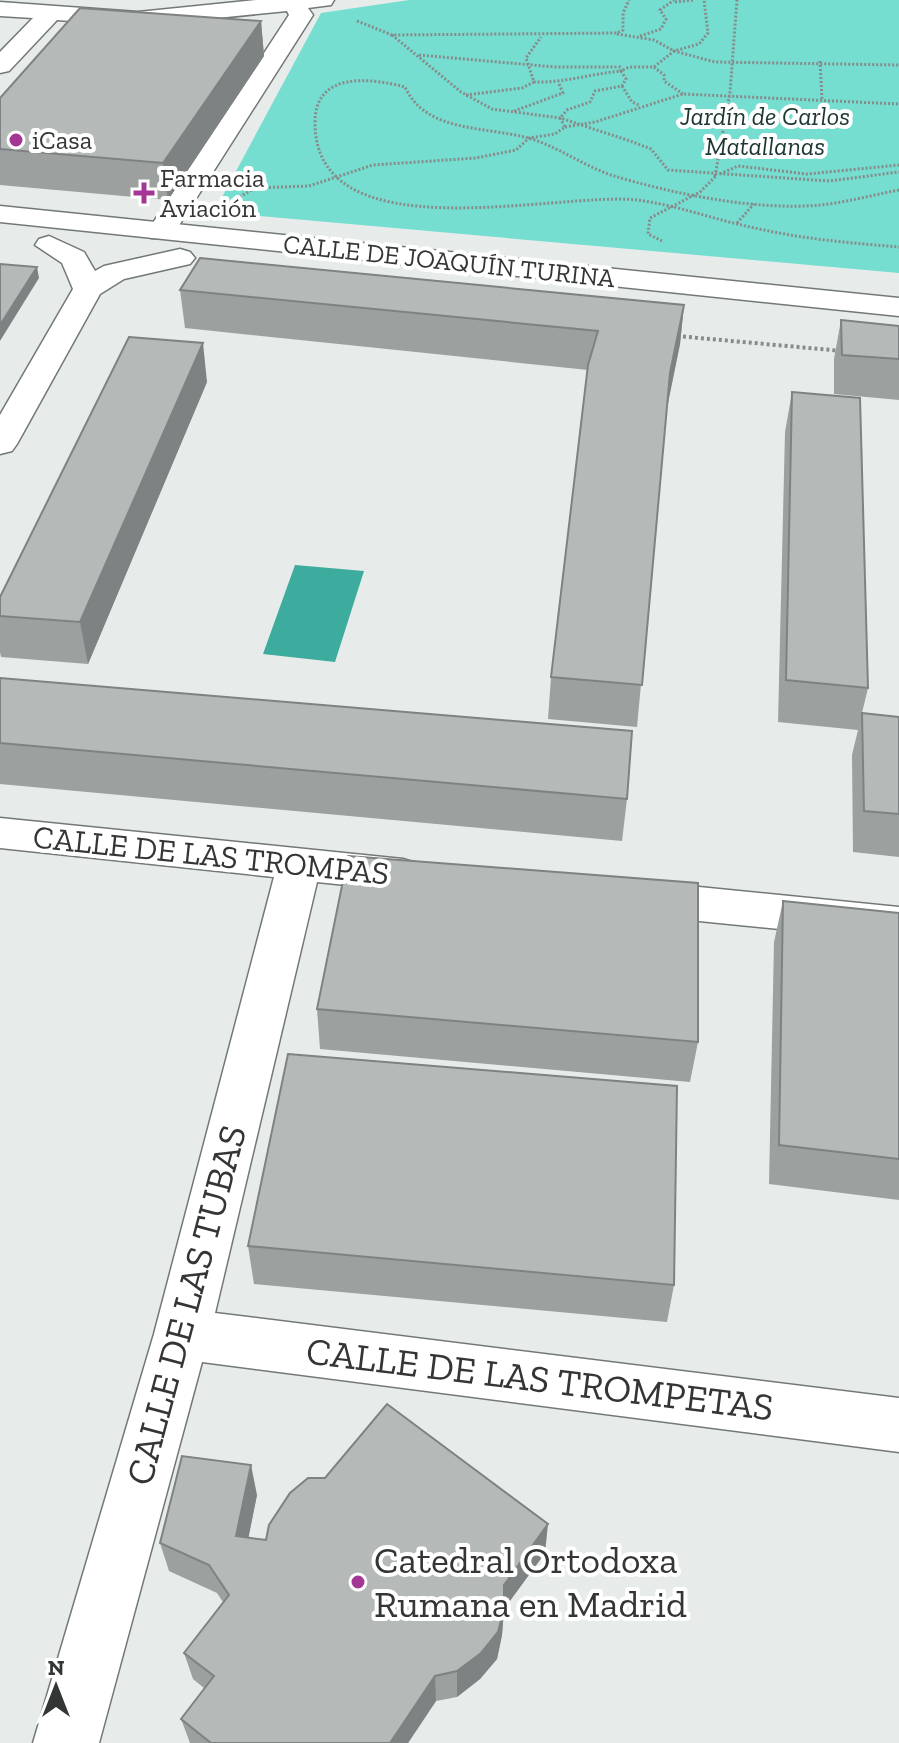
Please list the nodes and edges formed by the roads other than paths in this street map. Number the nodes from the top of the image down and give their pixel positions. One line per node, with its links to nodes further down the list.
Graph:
1 (323, 0): 2 (street)
2 (294, 2): 4 (street); 7 (street)
3 (0, 9): 4 (street)
4 (51, 13): 5 (street)
5 (0, 66)
6 (0, 214): 7 (street, CALLE DE JOAQUÍN TURINA)
7 (161, 232): 12 (street, CALLE DE JOAQUÍN TURINA)
8 (0, 240): 9 (street, CALLE DE JOAQUÍN TURINA)
9 (49, 245): 10 (street, CALLE DE JOAQUÍN TURINA); 11 (street)
10 (180, 258): 11 (street); 13 (street, CALLE DE JOAQUÍN TURINA)
11 (88, 289): 14 (street)
12 (899, 307)
13 (899, 331)
14 (0, 444)
15 (0, 833): 16 (street, CALLE DE LAS TROMPAS)
16 (299, 864): 17 (street, CALLE DE LAS TROMPAS); 20 (street, CALLE DE LAS TUBAS)
17 (450, 879)
18 (605, 895): 19 (street)
19 (899, 924)
20 (182, 1334): 21 (street, CALLE DE LAS TROMPETAS); 22 (street, CALLE DE LAS TUBAS)
21 (899, 1425)
22 (66, 1743)

